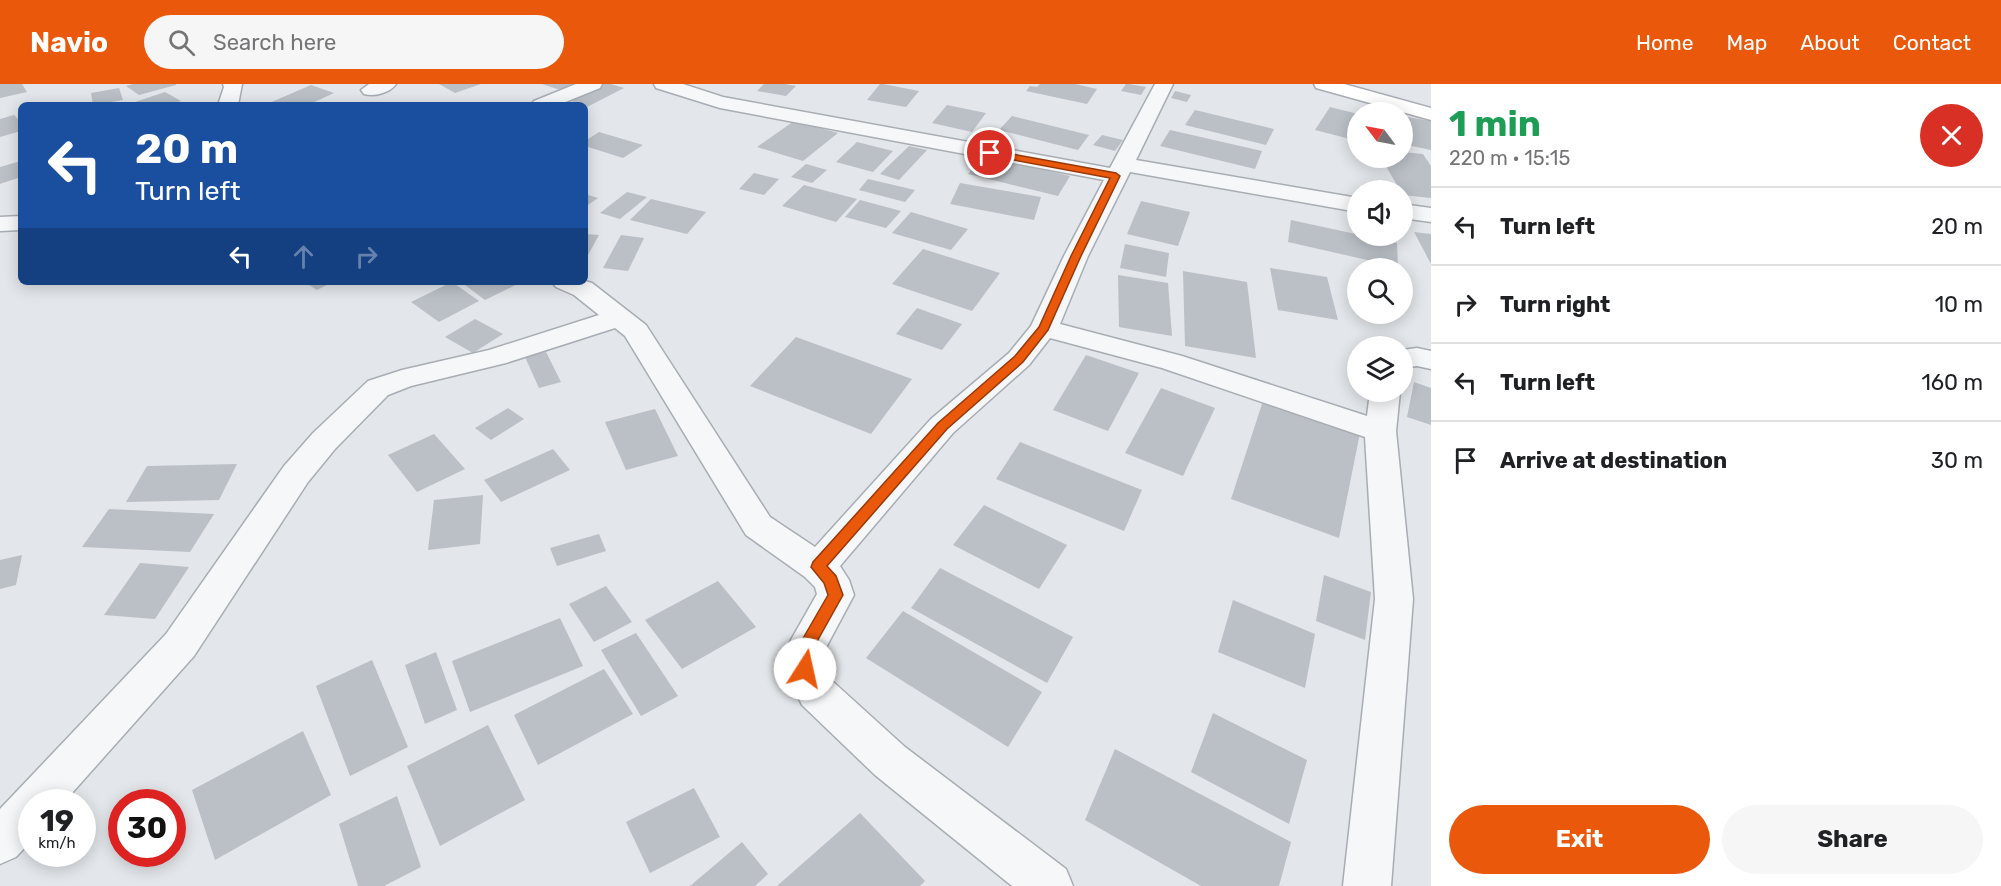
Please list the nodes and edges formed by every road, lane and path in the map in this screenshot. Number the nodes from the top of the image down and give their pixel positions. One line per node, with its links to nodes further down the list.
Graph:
1 (232, 84): 6 (street)
2 (593, 84): 7 (street)
3 (663, 84): 9 (street)
4 (1164, 84): 9 (street)
5 (1323, 84): 8 (street)
6 (230, 102)
7 (548, 102)
8 (1431, 114)
9 (1119, 170): 10 (street); 17 (street)
10 (1347, 203)
11 (1413, 213): 12 (street)
12 (1431, 215)
13 (18, 223): 14 (street)
14 (0, 224)
15 (574, 285): 16 (street)
16 (621, 317): 22 (street); 23 (street)
17 (1044, 328): 21 (street); 22 (street)
18 (1413, 358): 19 (street)
19 (1431, 360)
20 (1384, 402): 21 (street)
21 (1380, 431): 27 (street)
22 (818, 567): 26 (street)
23 (48, 789)
24 (18, 822): 25 (street)
25 (0, 841)
26 (1049, 886)
27 (1367, 886)

